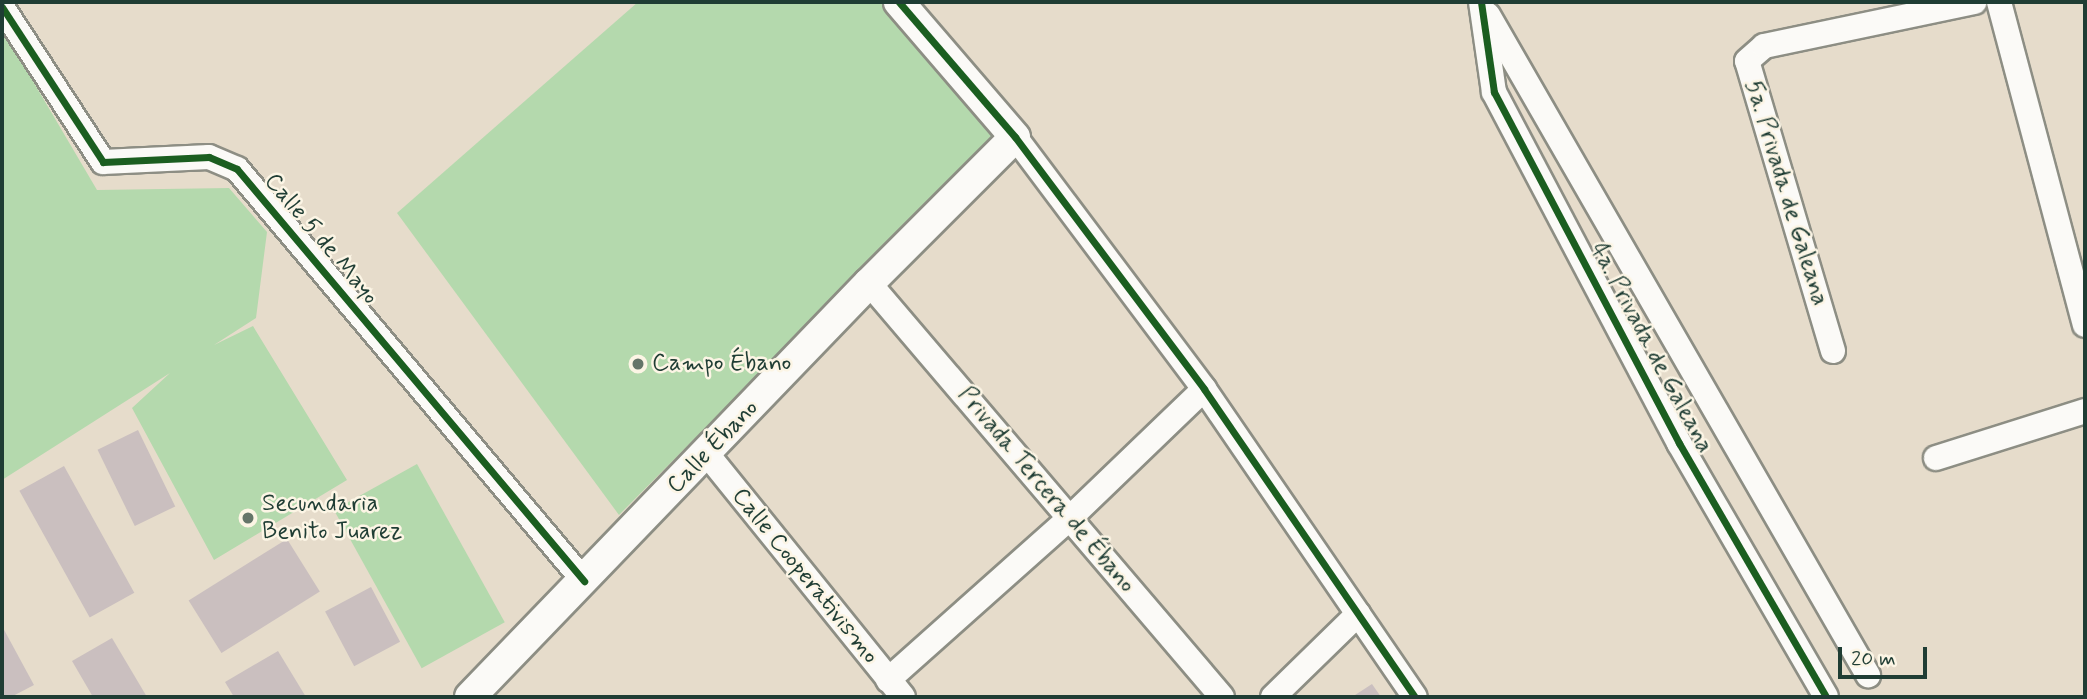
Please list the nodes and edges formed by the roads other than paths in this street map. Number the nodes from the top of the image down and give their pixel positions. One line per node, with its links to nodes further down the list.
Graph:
1 (898, 2): 6 (street)
2 (1481, 2): 17 (street, 4a. Privada de Galeana); 23 (street, 4a. Privada de Galeana)
3 (1974, 2): 9 (street, 5a. Privada de Galeana)
4 (1999, 2): 8 (street)
5 (2, 7): 15 (street, Calle 5 de Mayo)
6 (1016, 137): 7 (street, Calle Ébano); 10 (street)
7 (869, 283): 12 (street, Calle Ébano); 14 (street, Privada Tercera de Ébano)
8 (2085, 325)
9 (1833, 351)
10 (1204, 389): 14 (street); 16 (street)
11 (2085, 411): 13 (street)
12 (707, 454): 15 (street, Calle Ébano); 18 (street, Calle Cooperativismo)
13 (1936, 458)
14 (1070, 518): 18 (street); 20 (street, Privada Tercera de Ébano)
15 (584, 581): 19 (street, Calle Ébano)
16 (1358, 614): 21 (street); 22 (street)
17 (1868, 675)
18 (896, 689)
19 (470, 697)
20 (1222, 697)
21 (1272, 697)
22 (1415, 697)
23 (1826, 697)

